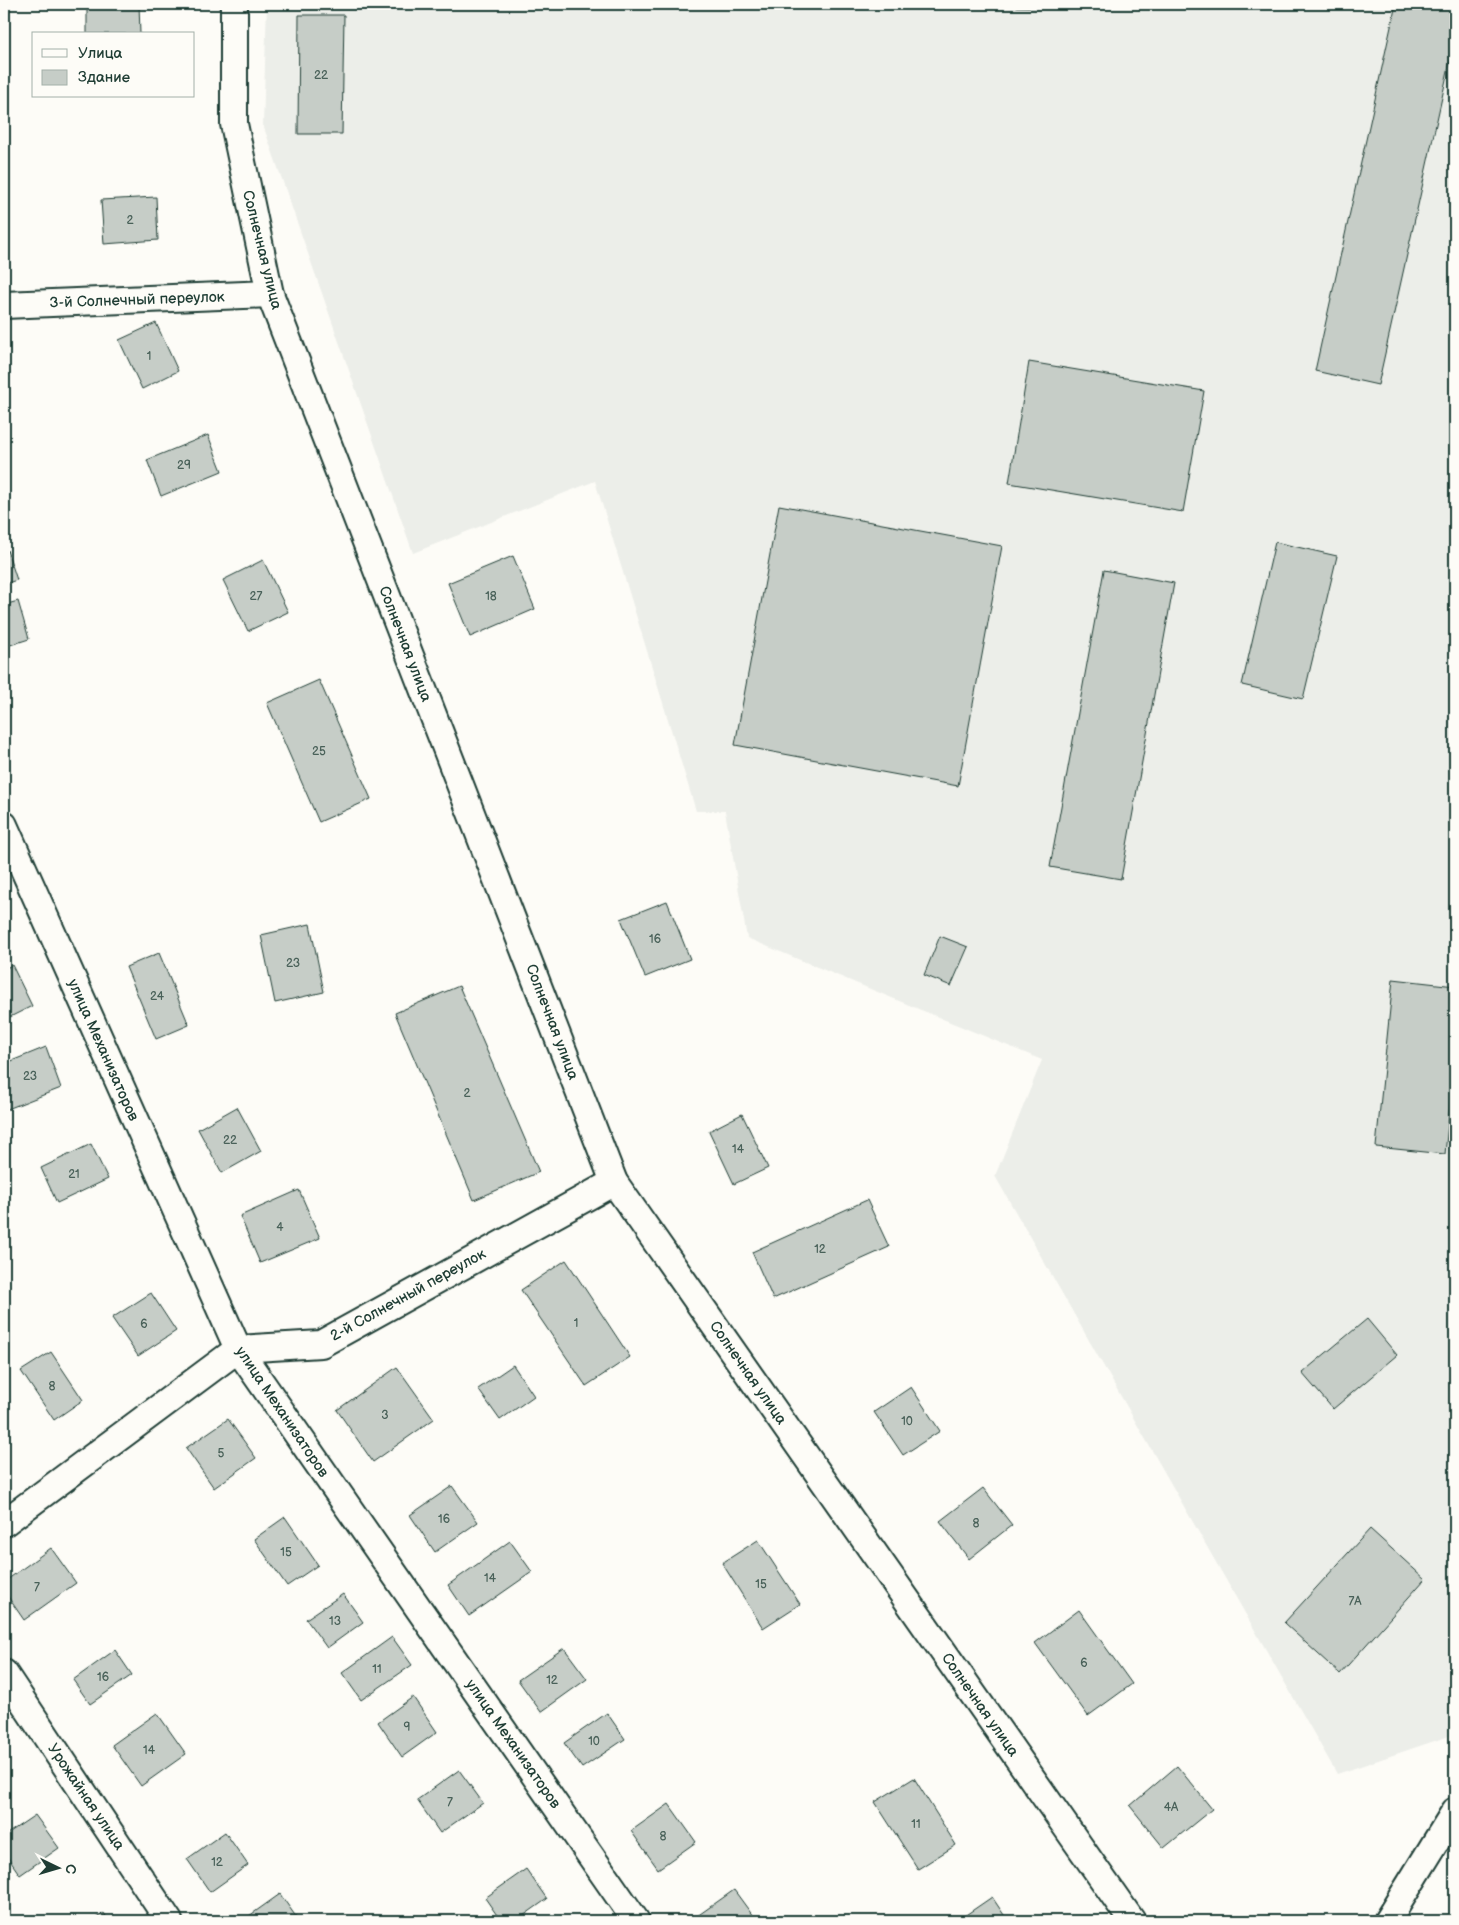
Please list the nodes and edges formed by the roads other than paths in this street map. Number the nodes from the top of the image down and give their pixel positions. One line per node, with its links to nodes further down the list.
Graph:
1 (234, 4): 2 (street, Солнечная улица)
2 (270, 294): 3 (street, 3-й Солнечный переулок); 6 (street, Солнечная улица)
3 (4, 305)
4 (4, 825): 5 (street, улица Механизаторов)
5 (9, 851): 7 (street, улица Механизаторов)
6 (614, 1182): 7 (street, 2-й Солнечный переулок); 13 (street, Солнечная улица)
7 (238, 1350): 8 (street); 12 (street, улица Механизаторов)
8 (4, 1523)
9 (4, 1673): 11 (street, Урожайная улица)
10 (1455, 1811): 14 (street)
11 (169, 1921)
12 (636, 1921)
13 (1132, 1921)
14 (1387, 1921)

